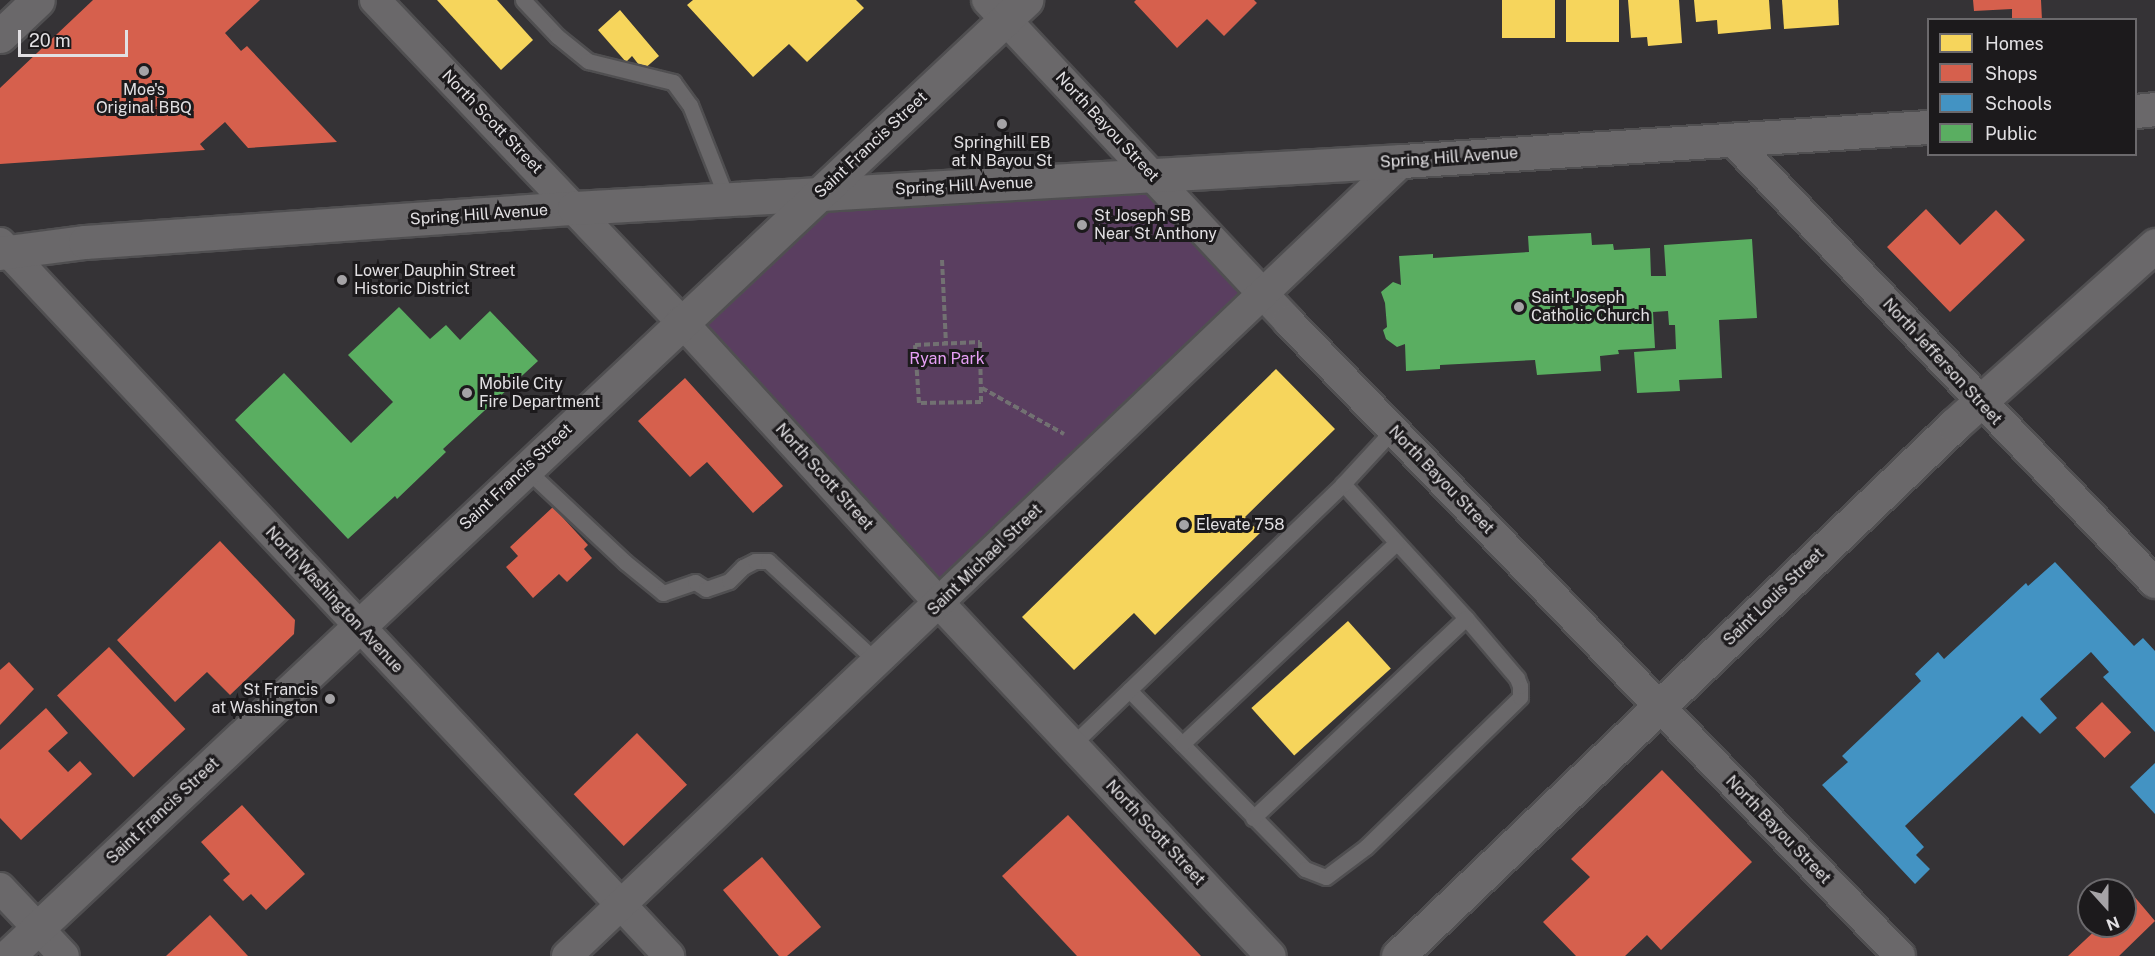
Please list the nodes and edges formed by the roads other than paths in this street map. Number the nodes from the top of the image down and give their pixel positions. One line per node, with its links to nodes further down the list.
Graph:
1 (38, 0): 5 (street)
2 (375, 0): 14 (street, North Scott Street)
3 (523, 0): 13 (lane)
4 (1006, 6): 11 (street, North Bayou Street); 12 (street, Saint Francis Street)
5 (0, 36)
6 (2155, 109): 7 (street)
7 (2137, 111)
8 (1927, 127): 9 (street, Spring Hill Avenue)
9 (1731, 139): 10 (street, Spring Hill Avenue); 19 (street, North Jefferson Street)
10 (1402, 161): 11 (street, Spring Hill Avenue); 17 (street, Saint Michael Street)
11 (1152, 176): 12 (street, Spring Hill Avenue); 17 (street, North Bayou Street)
12 (818, 193): 13 (street, Spring Hill Avenue); 18 (street, Saint Francis Street)
13 (728, 199): 14 (street, Spring Hill Avenue)
14 (574, 208): 16 (street, Spring Hill Avenue); 18 (street, North Scott Street)
15 (2155, 245): 19 (street, Saint Louis Street)
16 (3, 249): 27 (street, North Washington Avenue)
17 (1262, 293): 20 (street, North Bayou Street); 25 (street, Saint Michael Street)
18 (681, 321): 21 (street, Saint Francis Street); 25 (street, North Scott Street)
19 (1980, 403): 24 (street, North Jefferson Street); 30 (street, Saint Louis Street)
20 (1393, 430): 22 (lane); 30 (street, North Bayou Street)
21 (526, 469): 27 (street, Saint Francis Street); 28 (lane)
22 (1342, 484): 23 (lane); 29 (lane)
23 (1396, 543): 26 (lane); 32 (lane)
24 (2155, 584)
25 (940, 604): 28 (street, Saint Michael Street); 31 (street, North Scott Street)
26 (1466, 618): 33 (lane); 33 (lane)
27 (358, 627): 35 (street, North Washington Avenue); 36 (street, Saint Francis Street)
28 (877, 662): 35 (street, Saint Michael Street)
29 (1129, 690): 31 (lane); 32 (lane)
30 (1659, 707): 42 (street, Saint Louis Street); 43 (street, North Bayou Street)
31 (1072, 744): 41 (street, North Scott Street)
32 (1182, 744): 33 (lane)
33 (1253, 818)
34 (0, 888): 36 (street)
35 (620, 905): 39 (street, Saint Michael Street); 40 (street, North Washington Avenue)
36 (38, 927): 37 (street, Saint Francis Street); 38 (street)
37 (8, 956)
38 (64, 956)
39 (567, 956)
40 (669, 956)
41 (1271, 956)
42 (1398, 956)
43 (1900, 956)

